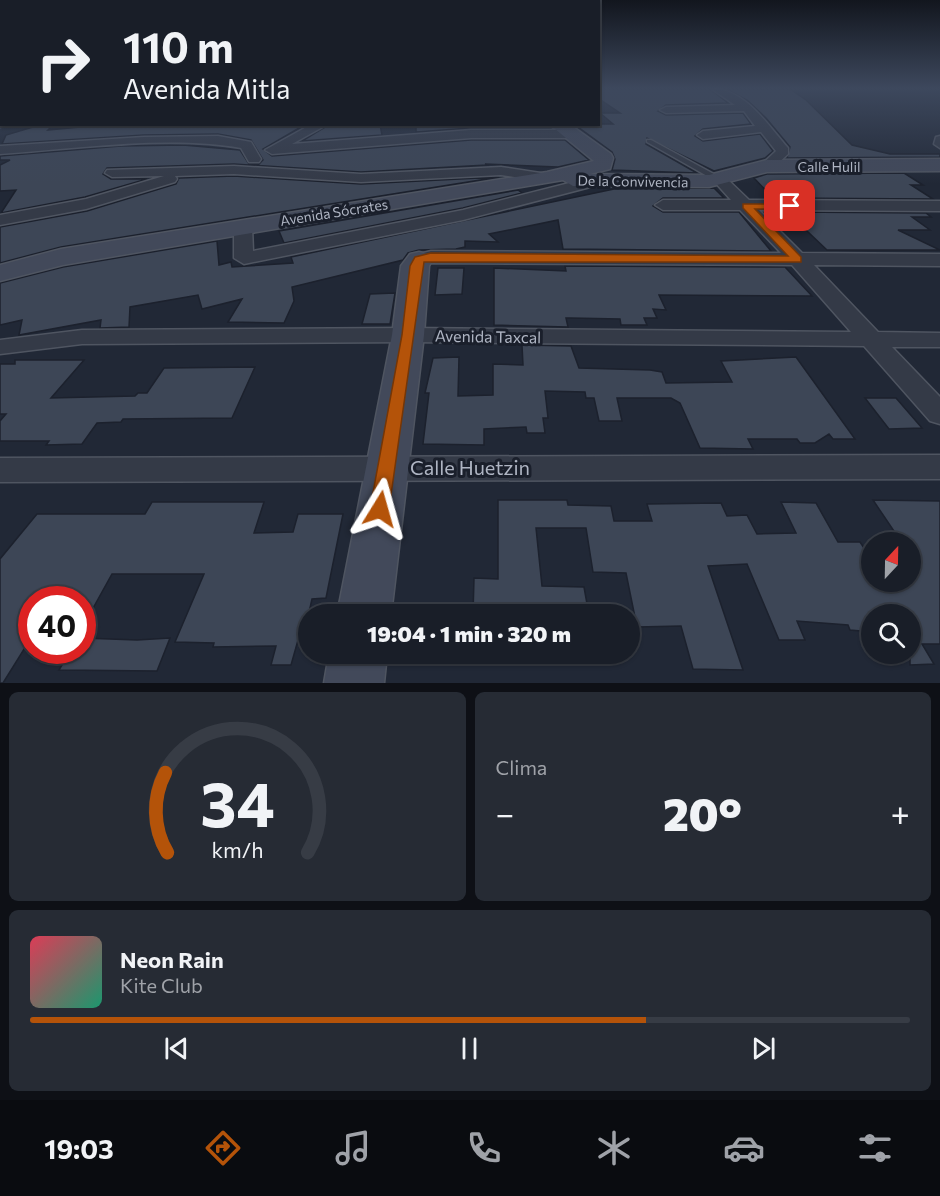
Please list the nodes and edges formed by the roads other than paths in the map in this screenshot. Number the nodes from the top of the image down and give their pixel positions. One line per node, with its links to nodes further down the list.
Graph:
1 (759, 121): 3 (street)
2 (318, 126): 8 (street)
3 (766, 128): 5 (street); 11 (street)
4 (565, 129): 8 (street); 16 (street, Avenida Sócrates)
5 (703, 135)
6 (649, 141): 15 (lane)
7 (0, 150): 9 (street)
8 (272, 150): 9 (street)
9 (254, 159): 12 (street)
10 (940, 165): 11 (street, Calle Hulil)
11 (766, 166): 15 (street, Calle Hulil)
12 (234, 170): 14 (street); 16 (street)
13 (112, 173): 14 (street)
14 (187, 173): 20 (street)
15 (719, 179): 16 (street, De la Convivencia); 18 (street)
16 (543, 184): 21 (street, Avenida Sócrates); 21 (street)
17 (663, 205): 18 (street)
18 (747, 206): 19 (street); 23 (street)
19 (940, 206)
20 (0, 220)
21 (243, 227): 25 (street, Avenida Sócrates)
22 (419, 260): 23 (street); 26 (street)
23 (797, 260): 24 (street); 27 (street)
24 (940, 260)
25 (0, 273)
26 (408, 335): 27 (street, Avenida Taxcal); 29 (street, Avenida Taxcal); 31 (street)
27 (870, 340): 28 (street, Avenida Taxcal); 30 (street)
28 (940, 340)
29 (0, 347)
30 (940, 414)
31 (386, 467): 32 (street, Calle Huetzin); 33 (street, Calle Huetzin); 34 (street)
32 (940, 467)
33 (0, 470)
34 (366, 604)
35 (357, 664): 36 (street)
36 (354, 683)

